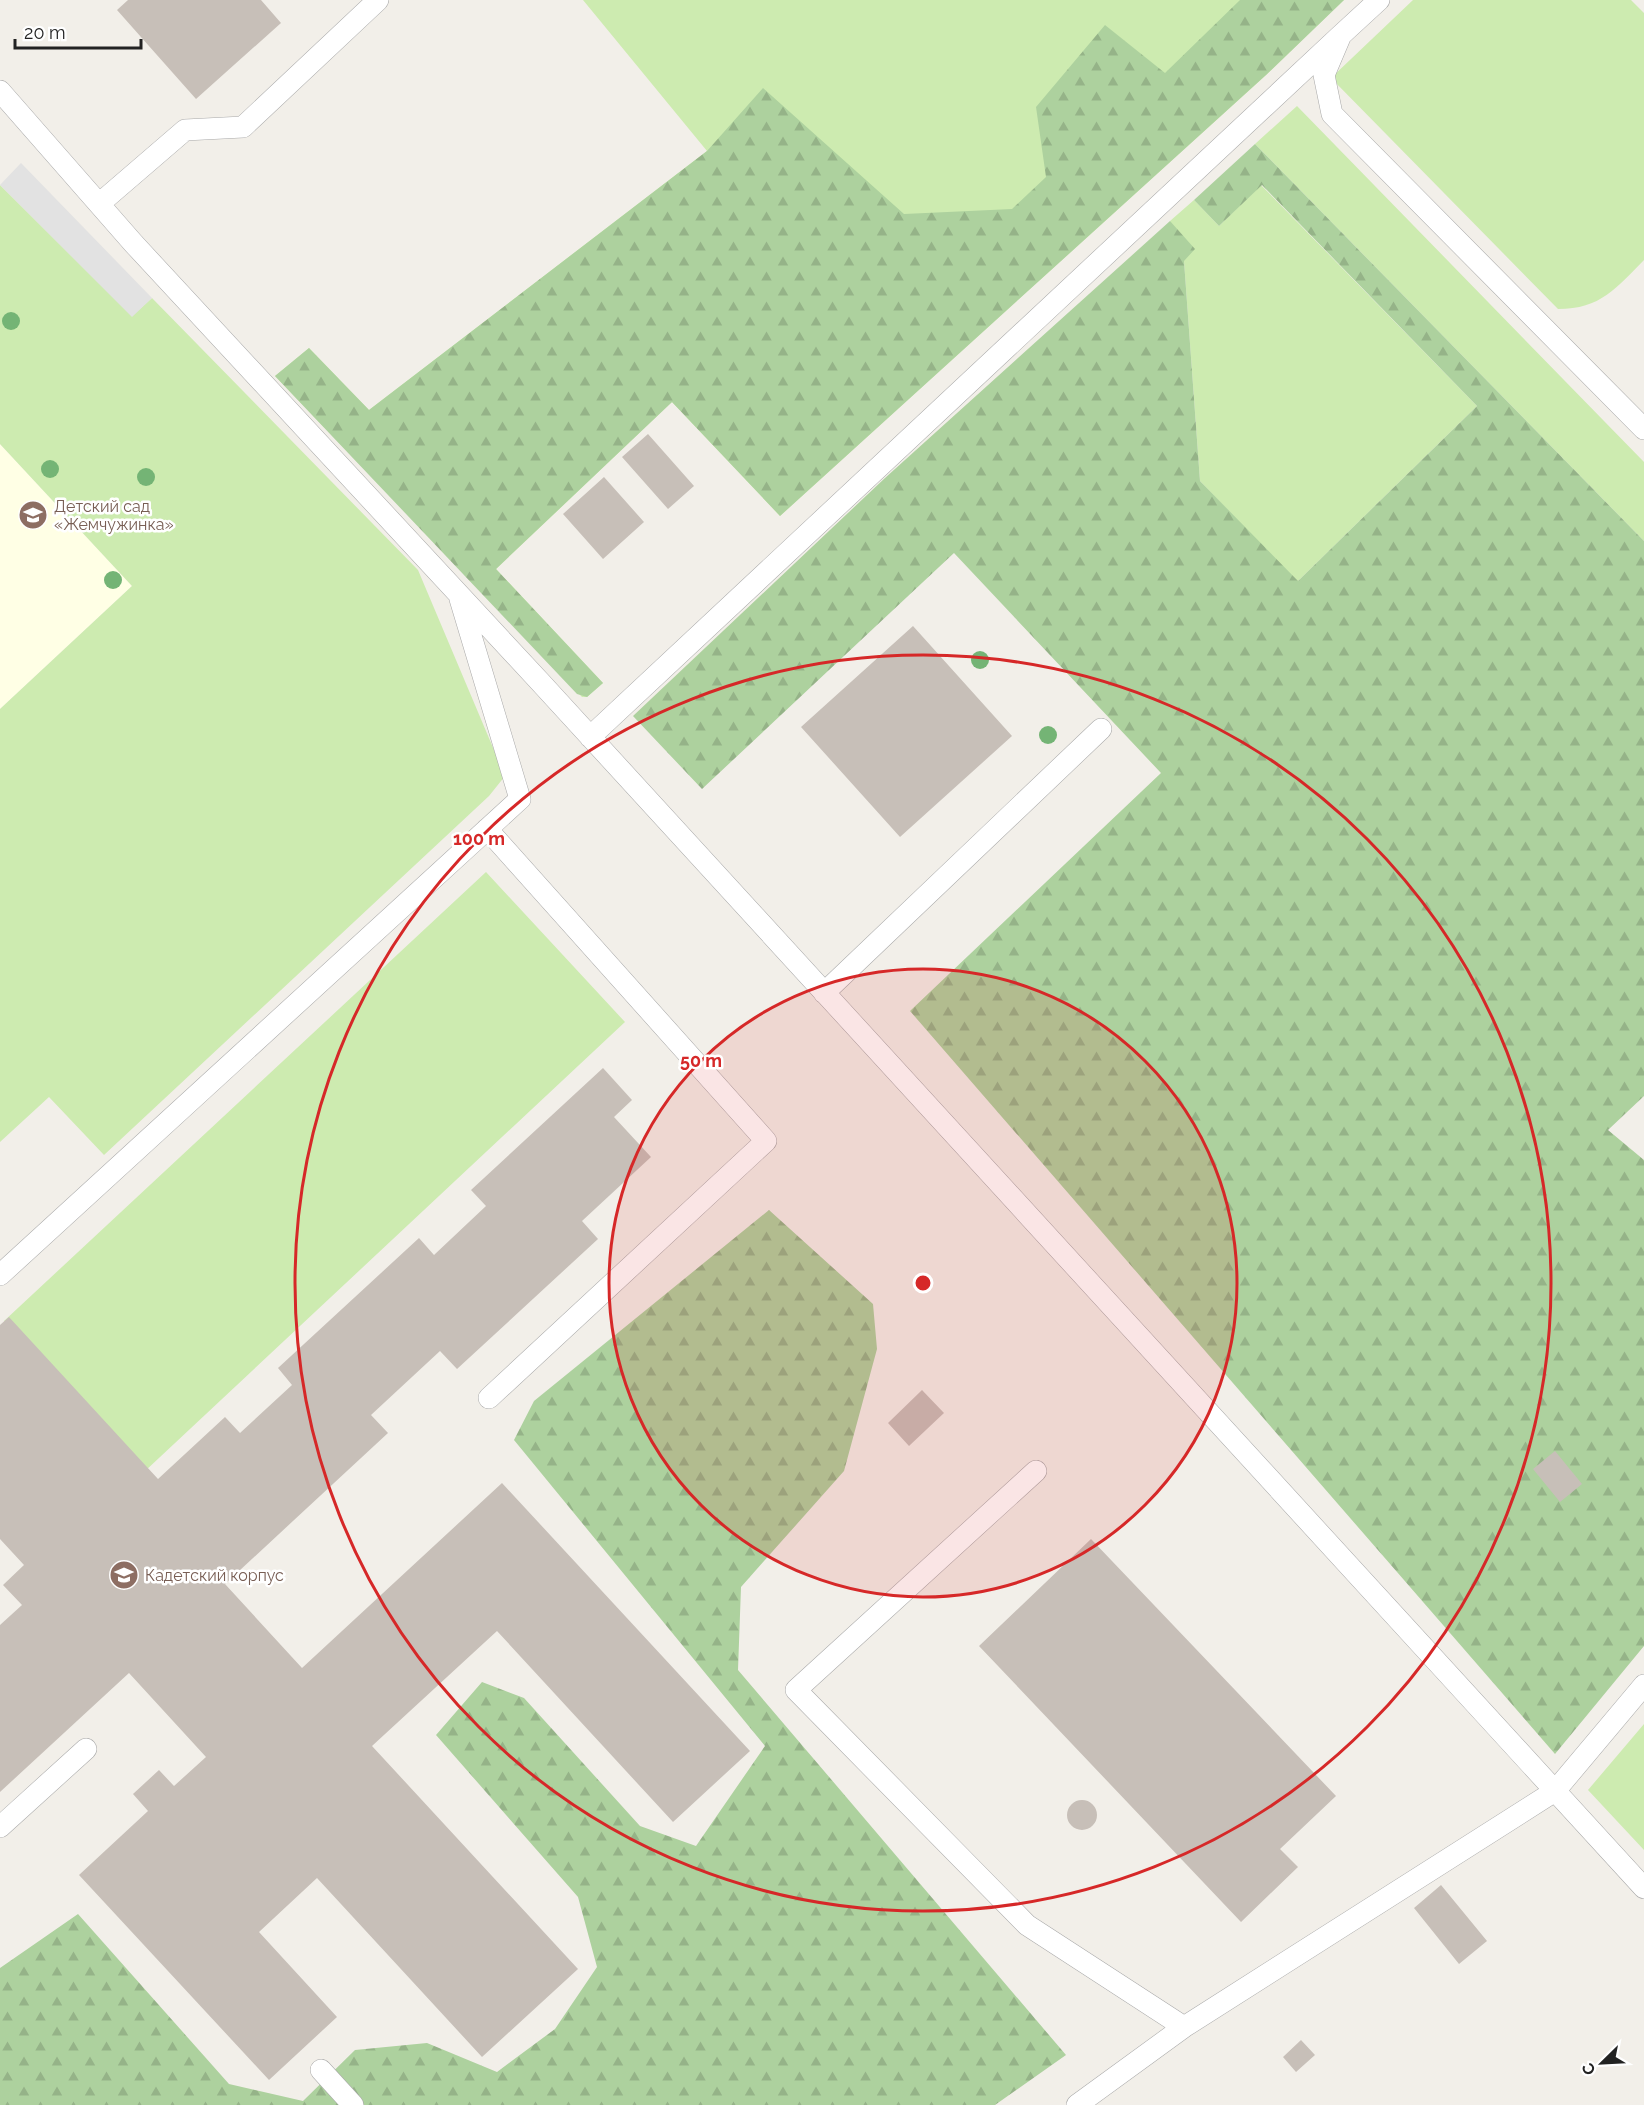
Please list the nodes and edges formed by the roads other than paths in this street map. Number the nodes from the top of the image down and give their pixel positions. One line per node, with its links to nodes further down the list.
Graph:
1 (378, 0): 5 (lane)
2 (1379, 0): 3 (lane)
3 (1341, 35): 6 (lane); 9 (lane)
4 (2, 98): 5 (lane)
5 (99, 204): 7 (lane)
6 (1644, 429)
7 (458, 593): 9 (lane); 10 (lane)
8 (1101, 729): 11 (lane)
9 (590, 737): 11 (lane)
10 (487, 829): 12 (lane); 13 (lane)
11 (824, 993): 17 (lane)
12 (0, 1275)
13 (489, 1398)
14 (1036, 1472): 20 (lane)
15 (1644, 1685): 17 (lane)
16 (86, 1749): 18 (lane)
17 (1555, 1791): 19 (lane); 20 (lane)
18 (0, 1827)
19 (1644, 1888)
20 (1185, 2027): 23 (lane)
21 (321, 2070): 22 (lane)
22 (353, 2105)
23 (1077, 2105)

